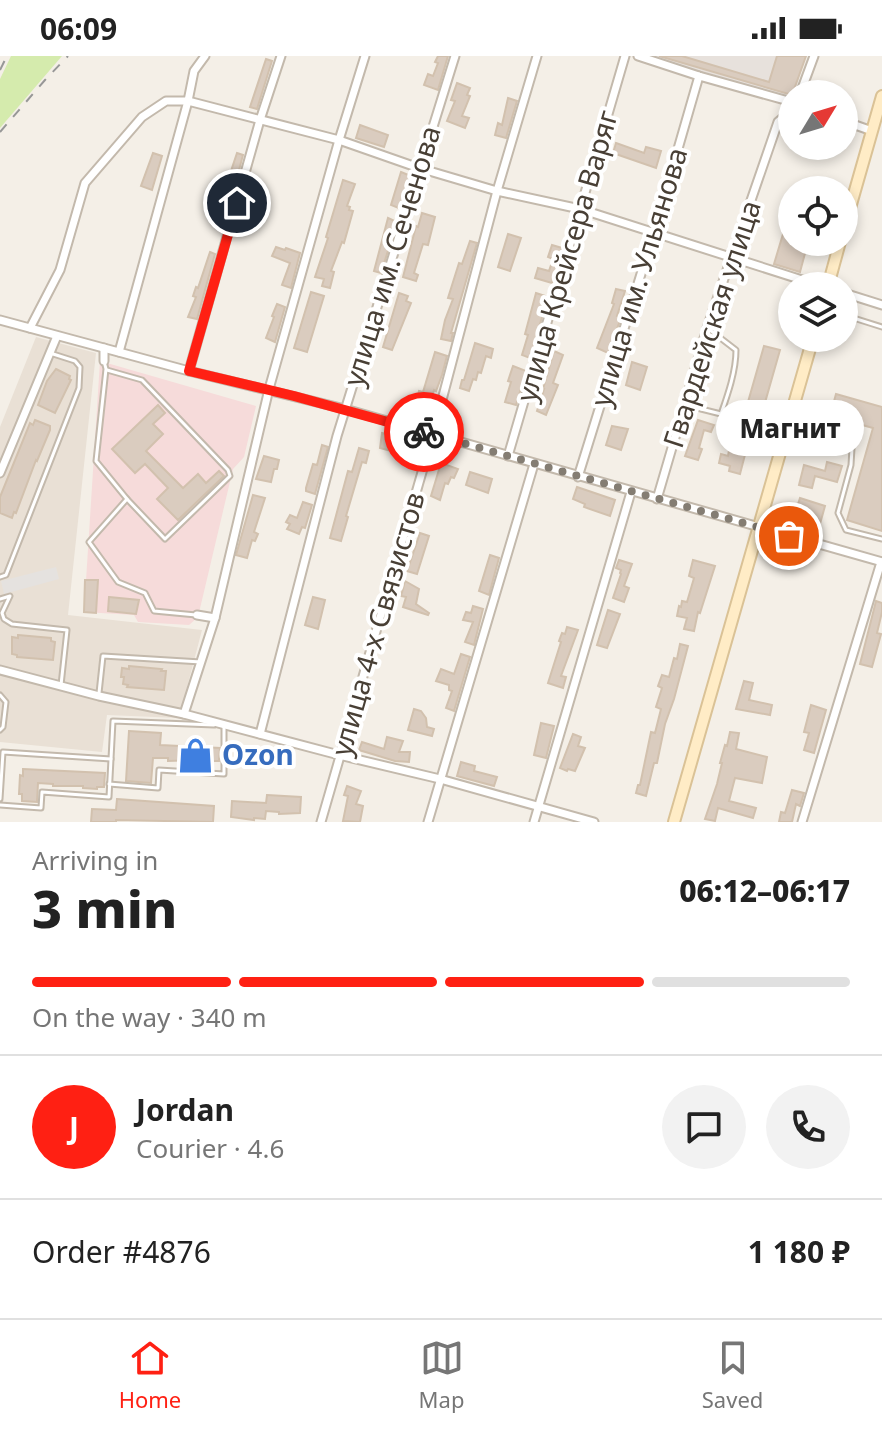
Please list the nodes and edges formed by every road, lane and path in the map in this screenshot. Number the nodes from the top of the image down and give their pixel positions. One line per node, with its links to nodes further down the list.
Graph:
1 (281, 56): 14 (street)
2 (365, 56): 18 (street)
3 (455, 56): 19 (street, улица им. Сеченова)
4 (537, 56): 21 (street, улица 4-х Связистов)
5 (625, 56): 22 (street, улица Крейсера Варяг)
6 (638, 56): 9 (street)
7 (814, 56): 10 (street)
8 (201, 57): 13 (street)
9 (699, 76): 12 (street); 23 (street, улица им. Ульянова)
10 (805, 80)
11 (882, 96): 17 (main road)
12 (778, 98)
13 (188, 101): 14 (street); 31 (street); 35 (street)
14 (260, 120): 18 (street); 39 (street)
15 (778, 122): 24 (street, Гвардейская улица)
16 (858, 126): 17 (street)
17 (872, 131): 20 (main road)
18 (339, 140): 19 (street); 40 (street)
19 (419, 168): 21 (street); 42 (street, улица им. Сеченова)
20 (858, 180)
21 (497, 191): 22 (street); 44 (street, улица 4-х Связистов)
22 (580, 209): 23 (street); 45 (street, улица Крейсера Варяг)
23 (654, 232): 24 (street); 48 (street, улица им. Ульянова)
24 (732, 258): 25 (street); 32 (street, Гвардейская улица)
25 (778, 272)
26 (858, 297): 27 (street)
27 (882, 305)
28 (858, 319): 30 (lane)
29 (0, 320): 31 (street)
30 (882, 327)
31 (30, 328): 33 (street)
32 (707, 328): 41 (street, Гвардейская улица); 41 (lane)
33 (57, 336): 34 (street); 37 (street)
34 (104, 348): 35 (street); 38 (street)
35 (119, 352): 39 (street)
36 (809, 352): 43 (main road)
37 (50, 353): 47 (street); 55 (lane)
38 (105, 365): 50 (lane); 50 (lane)
39 (189, 371): 40 (street)
40 (269, 389): 42 (street); 58 (street)
41 (685, 405): 51 (street, Гвардейская улица)
42 (345, 409): 44 (street); 67 (street, улица им. Сеченова)
43 (790, 420): 52 (main road); 53 (lane)
44 (433, 434): 45 (street); 68 (street, улица 4-х Связистов)
45 (508, 456): 46 (street)
46 (534, 464): 48 (street); 70 (street)
47 (0, 473)
48 (578, 477): 49 (street)
49 (631, 492): 51 (street); 74 (street)
50 (127, 499): 57 (lane)
51 (657, 499): 52 (street)
52 (758, 528): 54 (street); 79 (main road)
53 (882, 539)
54 (881, 562): 80 (street)
55 (0, 577)
56 (0, 599): 61 (lane)
57 (197, 615): 58 (street)
58 (215, 618): 59 (street)
59 (201, 662): 63 (lane); 64 (street)
60 (0, 670): 61 (street)
61 (61, 685): 63 (street)
62 (0, 695): 66 (lane)
63 (99, 696): 64 (street)
64 (184, 714): 65 (street)
65 (224, 725): 67 (street); 69 (lane); 71 (lane)
66 (0, 730)
67 (260, 734): 68 (street)
68 (339, 755): 70 (street); 75 (street, улица 4-х Связистов)
69 (111, 759): 71 (lane); 72 (lane)
70 (440, 779): 74 (street); 76 (street)
71 (109, 784): 73 (lane)
72 (0, 799)
73 (0, 805)
74 (539, 806): 77 (street); 78 (street)
75 (321, 822)
76 (428, 822)
77 (534, 822)
78 (594, 822)
79 (674, 822)
80 (802, 822)

